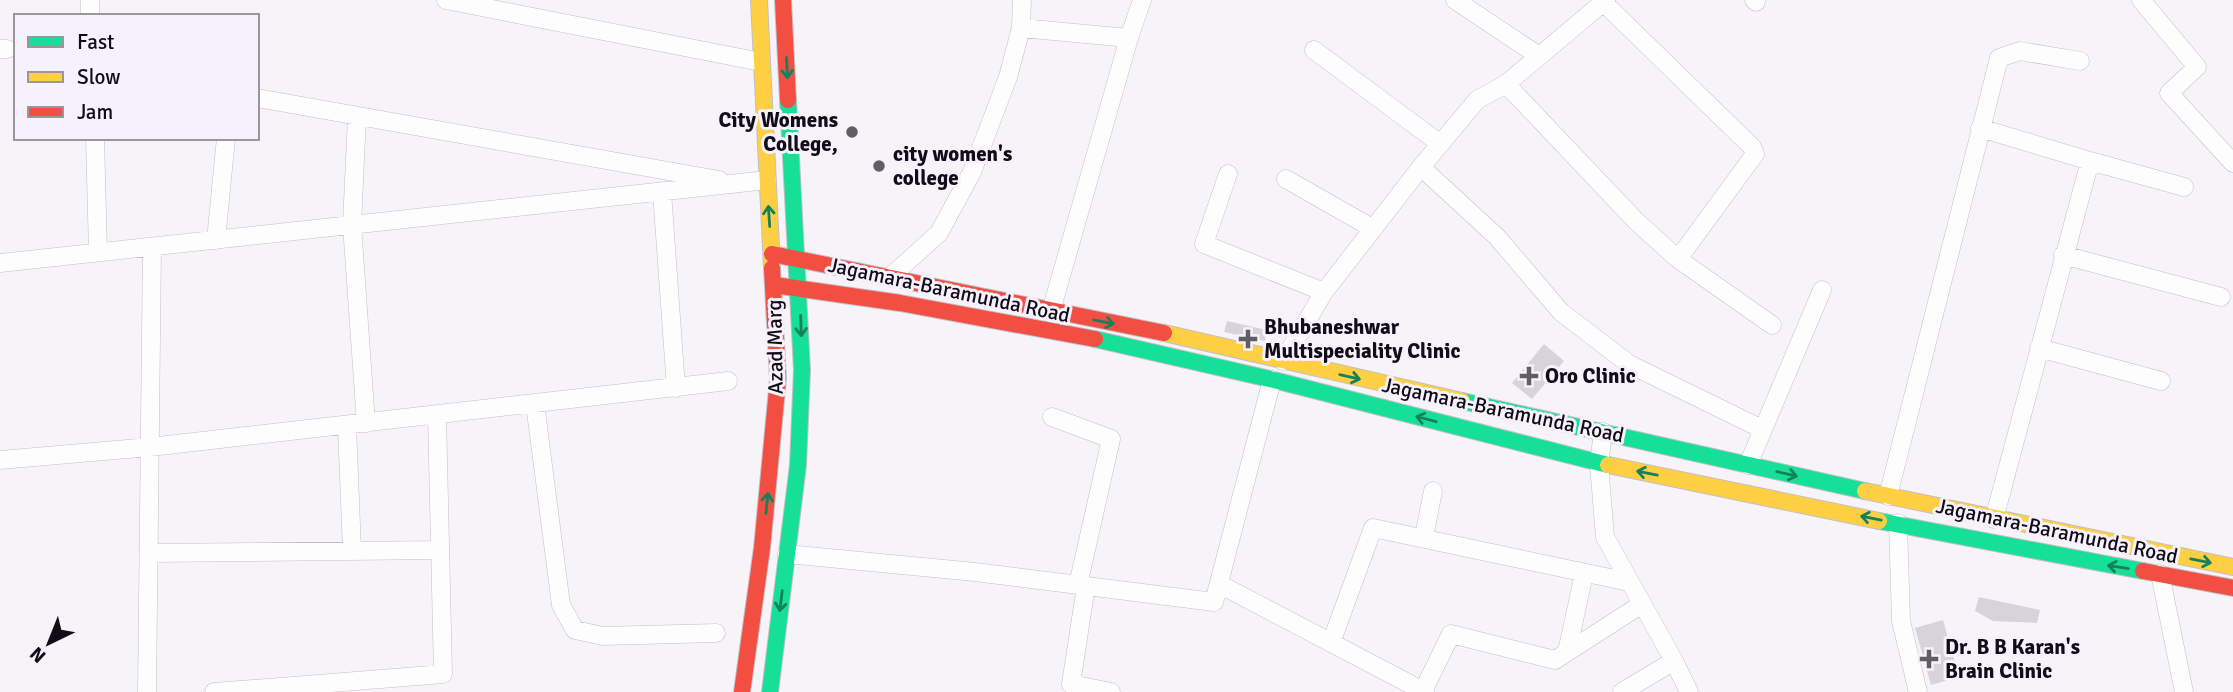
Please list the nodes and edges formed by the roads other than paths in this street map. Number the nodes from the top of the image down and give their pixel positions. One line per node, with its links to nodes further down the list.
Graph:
1 (446, 0): 14 (street)
2 (759, 0): 14 (street, Azad Marg)
3 (783, 0): 38 (street, Azad Marg, one-way to 38)
4 (1023, 0): 9 (street)
5 (1142, 0): 10 (street)
6 (1455, 0): 12 (street)
7 (2141, 0): 23 (street)
8 (1605, 1): 12 (street); 39 (street)
9 (1021, 28): 10 (street); 41 (street)
10 (1129, 38): 47 (street)
11 (1314, 50): 21 (street)
12 (1539, 57): 15 (street)
13 (2080, 61): 18 (street)
14 (761, 62): 27 (street, Azad Marg)
15 (1506, 84): 21 (street); 39 (street)
16 (259, 98): 17 (street)
17 (357, 116): 28 (street); 31 (street)
18 (1980, 128): 22 (street); 67 (street)
19 (95, 140): 35 (street)
20 (226, 140): 33 (street)
21 (1439, 143): 24 (street)
22 (2090, 161): 29 (street); 37 (street)
23 (2233, 163)
24 (1421, 167): 32 (street); 60 (street)
25 (1228, 174): 45 (street)
26 (1286, 179): 32 (street)
27 (767, 180): 28 (street); 36 (street, Azad Marg, one-way to 27)
28 (742, 184): 30 (street)
29 (2184, 187)
30 (662, 192): 31 (street); 54 (street)
31 (352, 225): 33 (street); 58 (street)
32 (1372, 228): 45 (street)
33 (216, 240): 34 (street)
34 (152, 247): 35 (street); 62 (street)
35 (98, 252): 40 (street)
36 (772, 254): 38 (street, Jagamara-Baramunda Road); 42 (street, Azad Marg)
37 (2063, 255): 46 (street); 49 (street)
38 (798, 258): 41 (street, Jagamara-Baramunda Road); 43 (street, Azad Marg)
39 (1678, 259): 48 (street)
40 (0, 263)
41 (889, 278): 47 (street, Jagamara-Baramunda Road)
42 (774, 285): 43 (street, Jagamara-Baramunda Road); 90 (street, Azad Marg, one-way to 42)
43 (799, 288): 51 (street, Jagamara-Baramunda Road); 74 (street, Azad Marg, one-way to 74)
44 (1822, 290): 60 (street)
45 (1324, 292): 50 (street)
46 (2221, 297)
47 (1051, 311): 50 (street, Jagamara-Baramunda Road, one-way to 50)
48 (1772, 325)
49 (2039, 348): 53 (street); 68 (street)
50 (1283, 361): 61 (street, Jagamara-Baramunda Road, one-way to 61)
51 (1272, 380): 64 (street, Jagamara-Baramunda Road, one-way to 51); 79 (street)
52 (729, 381): 54 (street)
53 (2161, 381)
54 (676, 388): 55 (street)
55 (535, 404): 56 (street); 83 (street)
56 (437, 415): 58 (street); 71 (street)
57 (1052, 417): 80 (street)
58 (366, 423): 59 (street)
59 (347, 425): 62 (street); 72 (street)
60 (1762, 429): 65 (street)
61 (1603, 432): 64 (street); 65 (street, Jagamara-Baramunda Road)
62 (150, 447): 63 (street); 73 (street)
63 (0, 460)
64 (1599, 464): 69 (street, Jagamara-Baramunda Road, one-way to 64); 78 (street)
65 (1748, 465): 67 (street, Jagamara-Baramunda Road, one-way to 67)
66 (1433, 491): 70 (street)
67 (1888, 496): 68 (street, Jagamara-Baramunda Road)
68 (1994, 519): 75 (street, Jagamara-Baramunda Road, one-way to 75)
69 (1898, 523): 77 (street, Jagamara-Baramunda Road, one-way to 69); 96 (street)
70 (1424, 537): 76 (street); 84 (street)
71 (440, 550): 72 (street); 87 (street)
72 (352, 551): 73 (street)
73 (149, 553): 88 (street)
74 (787, 554): 80 (street); 91 (street, Azad Marg, one-way to 91)
75 (2233, 567)
76 (1584, 574): 78 (street); 85 (street)
77 (2160, 574): 81 (street, Jagamara-Baramunda Road); 97 (street)
78 (1629, 582): 82 (street)
79 (1219, 584): 80 (street); 84 (street)
80 (1082, 586): 92 (street)
81 (2233, 588)
82 (1643, 604): 85 (street); 86 (street)
83 (716, 634)
84 (1331, 643): 93 (street)
85 (1567, 652): 93 (street)
86 (1674, 661): 94 (street); 95 (street)
87 (306, 689): 89 (street)
88 (147, 692)
89 (214, 692)
90 (743, 692)
91 (770, 692)
92 (1111, 692)
93 (1424, 692)
94 (1622, 692)
95 (1689, 692)
96 (1918, 692)
97 (2184, 692)

